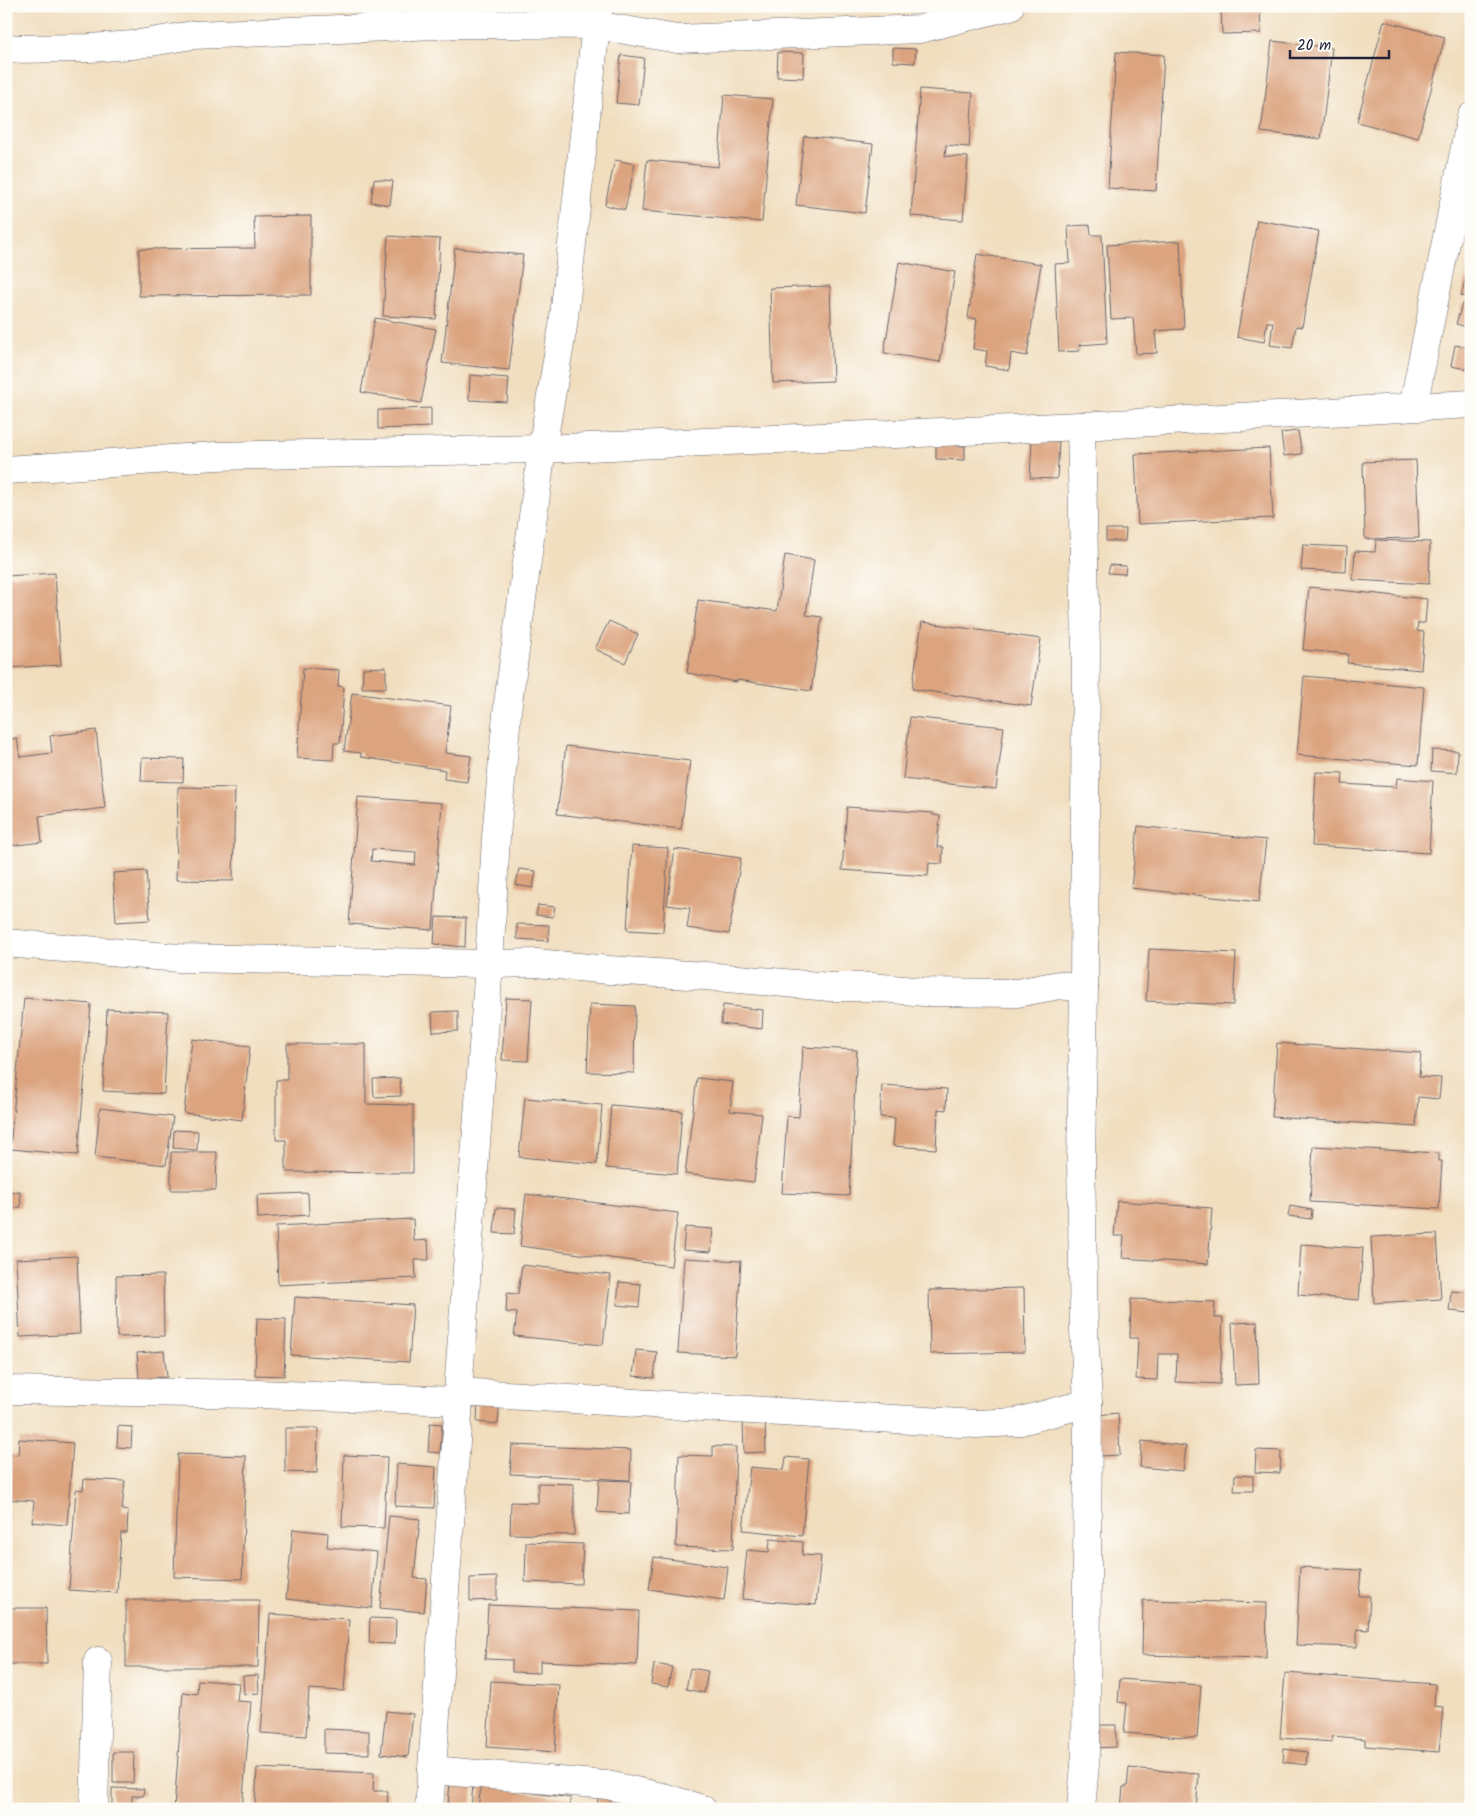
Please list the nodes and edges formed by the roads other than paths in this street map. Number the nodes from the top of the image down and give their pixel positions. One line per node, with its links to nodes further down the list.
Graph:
1 (1010, 6): 2 (street)
2 (597, 16): 3 (street); 8 (street)
3 (6, 49)
4 (1471, 117): 5 (street)
5 (1413, 407): 6 (street); 7 (street)
6 (1470, 411)
7 (1081, 426): 8 (street); 12 (street)
8 (542, 448): 9 (street); 11 (street)
9 (6, 470)
10 (6, 943): 11 (street)
11 (489, 964): 12 (street); 14 (street)
12 (1084, 988): 15 (street)
13 (6, 1390): 14 (street)
14 (458, 1397): 15 (street); 17 (street)
15 (1088, 1404): 21 (street)
16 (98, 1661): 18 (street)
17 (432, 1770): 19 (street); 20 (street)
18 (94, 1809)
19 (429, 1809)
20 (702, 1809)
21 (1081, 1809)

